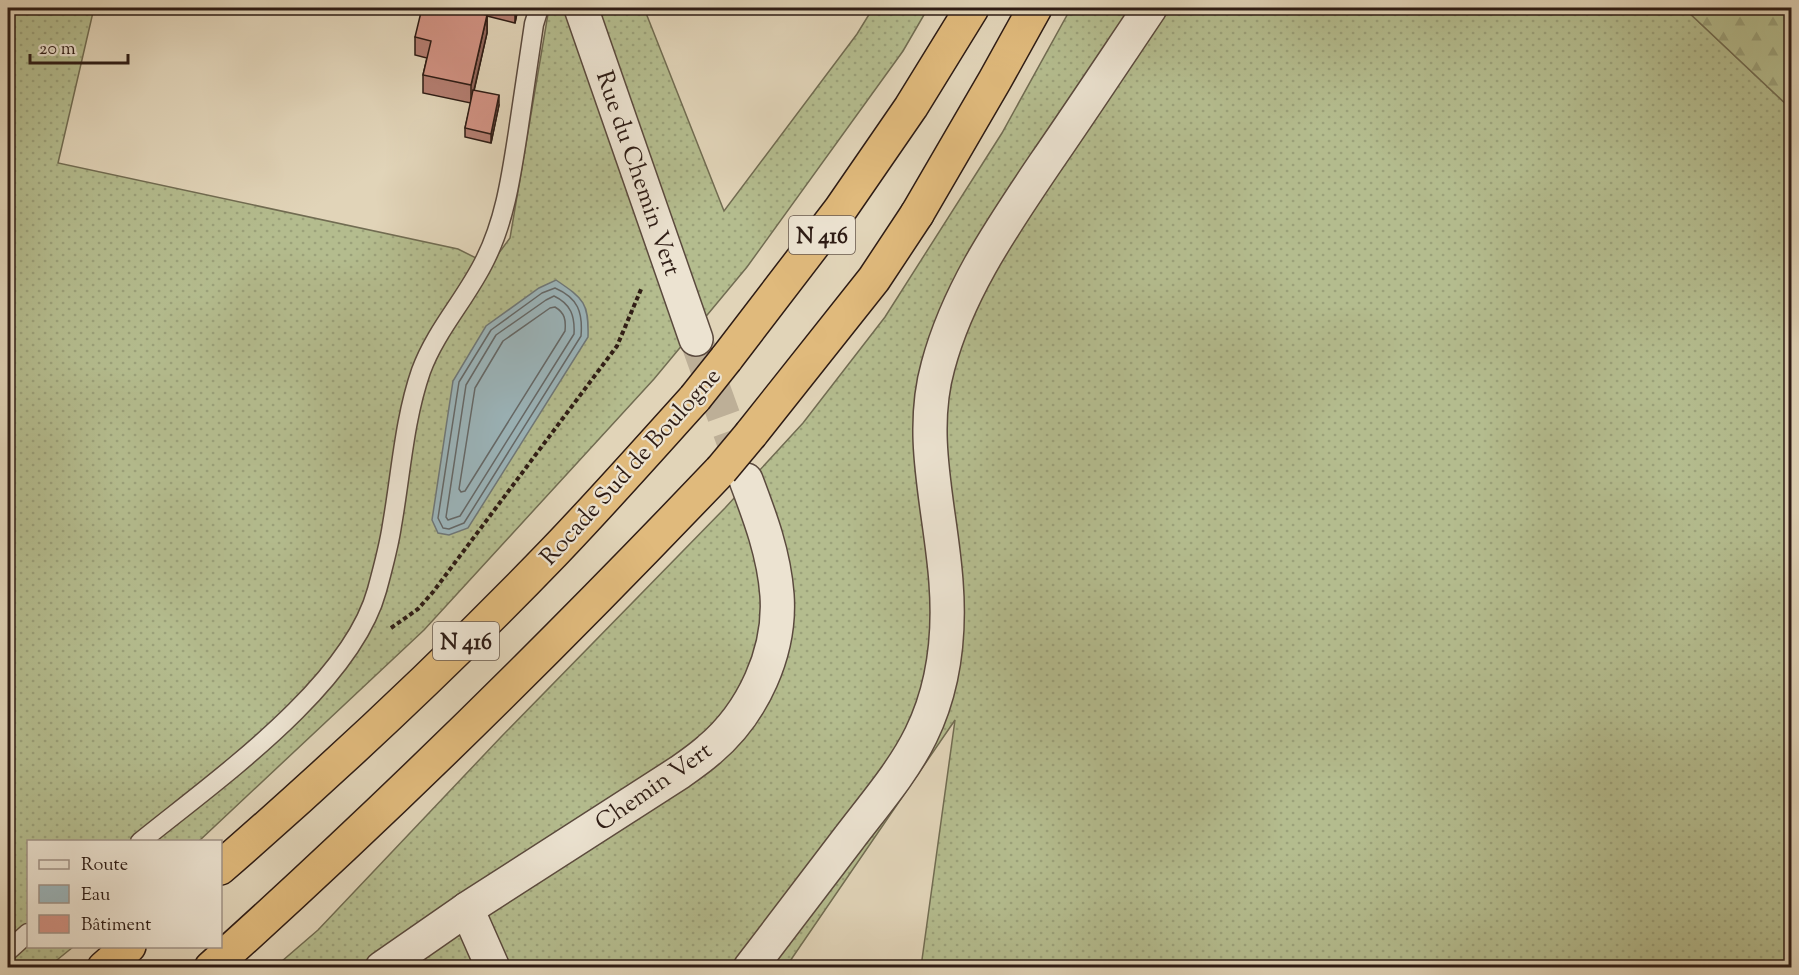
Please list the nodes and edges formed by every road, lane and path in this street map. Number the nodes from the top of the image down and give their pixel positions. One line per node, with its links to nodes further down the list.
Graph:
1 (539, 8): 9 (lane)
2 (581, 8): 6 (street, Rue du Chemin Vert)
3 (972, 8): 11 (highway, Rocade Sud de Boulogne / N 416, bridge)
4 (1035, 8): 8 (highway, N 416, bridge)
5 (1150, 8): 20 (street)
6 (663, 240): 7 (street, Rue du Chemin Vert); 9 (path)
7 (696, 339)
8 (734, 475): 12 (street, Chemin Vert); 17 (highway, N 416)
9 (348, 651): 10 (lane)
10 (142, 840)
11 (222, 866)
12 (467, 909): 18 (street, Chemin Vert); 19 (street)
13 (27, 934): 15 (lane)
14 (127, 948): 16 (highway)
15 (8, 951)
16 (104, 968)
17 (212, 968)
18 (382, 968)
19 (493, 968)
20 (750, 968)

